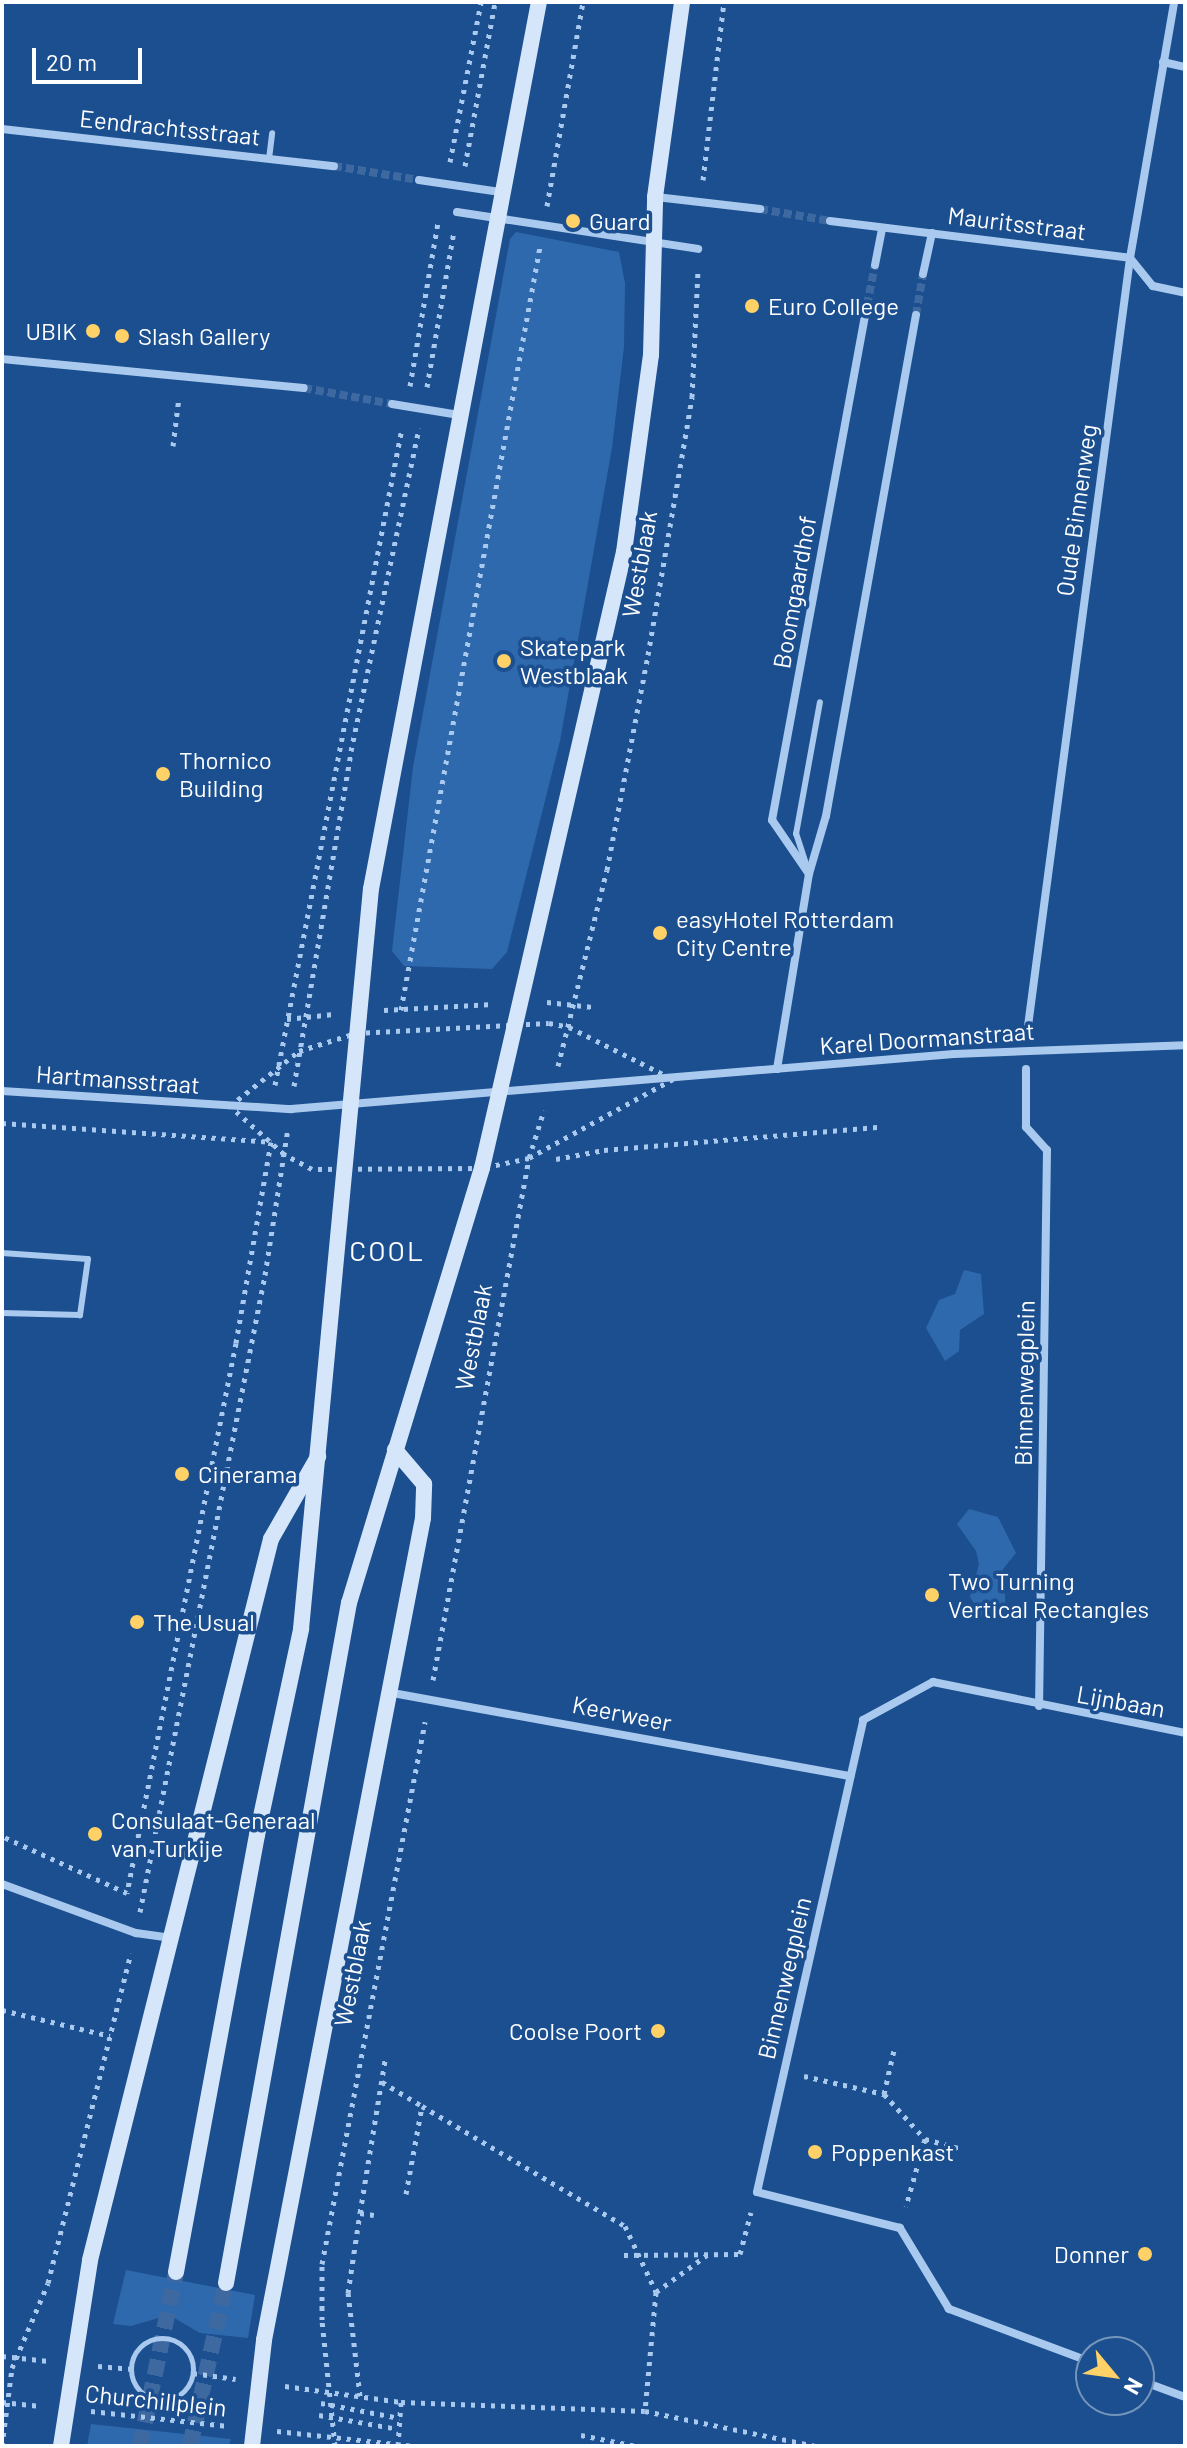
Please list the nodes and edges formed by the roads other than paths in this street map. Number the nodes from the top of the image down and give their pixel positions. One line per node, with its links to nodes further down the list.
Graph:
1 (539, 2): 11 (main road)
2 (682, 2): 12 (main road, Westblaak)
3 (1174, 2): 4 (street, Oude Binnenweg)
4 (1163, 62): 5 (street); 21 (street, Oude Binnenweg)
5 (1185, 67)
6 (2, 129): 8 (street, Eendrachtsstraat)
7 (272, 133): 8 (lane)
8 (269, 159): 9 (street, Eendrachtsstraat)
9 (334, 166)
10 (419, 180): 11 (street)
11 (500, 192): 15 (main road)
12 (655, 197): 13 (street); 19 (main road, Westblaak)
13 (760, 209)
14 (457, 212): 15 (street)
15 (495, 218): 19 (street); 30 (main road)
16 (830, 221): 17 (street, Mauritsstraat)
17 (882, 229): 18 (street, Mauritsstraat); 22 (street)
18 (932, 233): 21 (street, Mauritsstraat); 23 (street)
19 (656, 243): 20 (street); 38 (main road, Westblaak)
20 (698, 249)
21 (1130, 258): 24 (street); 33 (street, Oude Binnenweg)
22 (875, 265)
23 (923, 274)
24 (1185, 293)
25 (867, 305): 32 (street, Boomgaardhof)
26 (916, 315): 32 (street)
27 (2, 359): 28 (street)
28 (304, 388)
29 (392, 404): 30 (street)
30 (459, 415): 39 (main road)
31 (820, 702): 32 (lane)
32 (809, 874): 35 (street)
33 (1028, 1026)
34 (1185, 1045): 35 (street, Karel Doormanstraat)
35 (777, 1069): 38 (street, Karel Doormanstraat)
36 (1026, 1069): 45 (street, Binnenwegplein)
37 (2, 1091): 39 (street, Hartmansstraat)
38 (497, 1092): 39 (street, Karel Doormanstraat); 42 (main road, Westblaak)
39 (350, 1102): 43 (main road)
40 (2, 1253): 41 (lane)
41 (2, 1313)
42 (395, 1450): 44 (main road, Westblaak); 52 (main road, Westblaak)
43 (321, 1452): 50 (main road); 51 (main road)
44 (386, 1691): 48 (street, Keerweer); 57 (main road, Westblaak)
45 (1039, 1706): 46 (street, Binnenwegplein); 48 (street, Binnenwegplein)
46 (1049, 1708): 47 (street, Lijnbaan)
47 (1185, 1733)
48 (850, 1776): 53 (street, Binnenwegplein)
49 (2, 1884): 50 (street)
50 (174, 1938): 56 (main road)
51 (176, 2272)
52 (226, 2283)
53 (1075, 2356)
54 (1155, 2386): 55 (street)
55 (1185, 2397)
56 (61, 2446)
57 (252, 2446)

